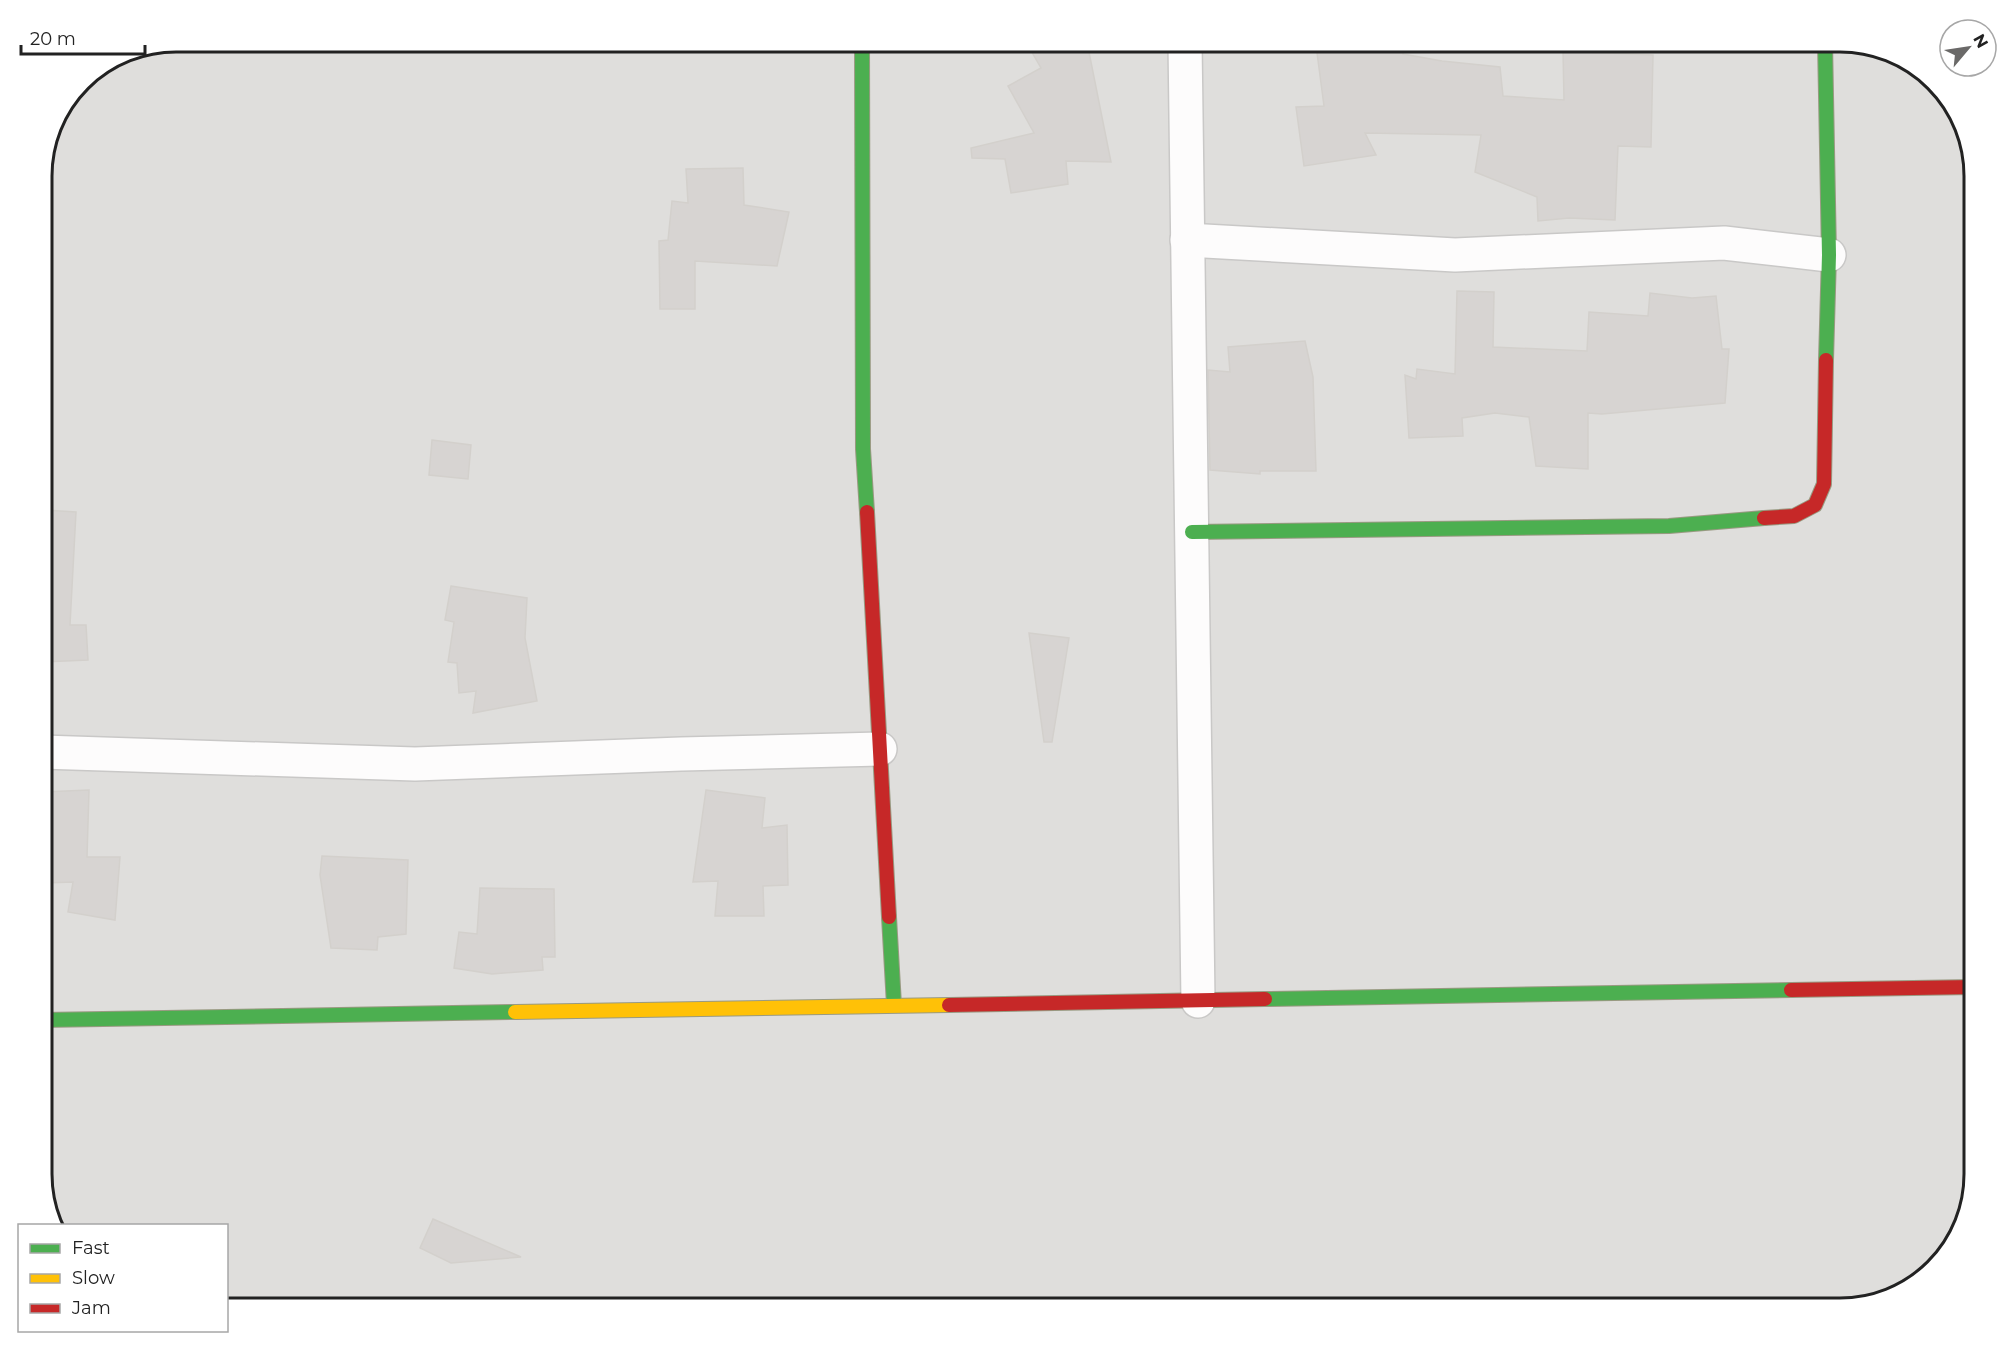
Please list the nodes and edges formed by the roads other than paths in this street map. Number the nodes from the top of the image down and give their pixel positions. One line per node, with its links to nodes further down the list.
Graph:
1 (862, 52): 7 (street)
2 (1185, 52): 4 (street)
3 (1825, 52): 5 (street)
4 (1187, 240): 5 (street); 6 (street)
5 (1829, 255): 6 (street)
6 (1192, 532): 10 (street)
7 (880, 749): 8 (street); 11 (street)
8 (53, 752)
9 (1964, 987): 10 (street)
10 (1198, 1000): 11 (street)
11 (894, 1005): 12 (street)
12 (53, 1020)

